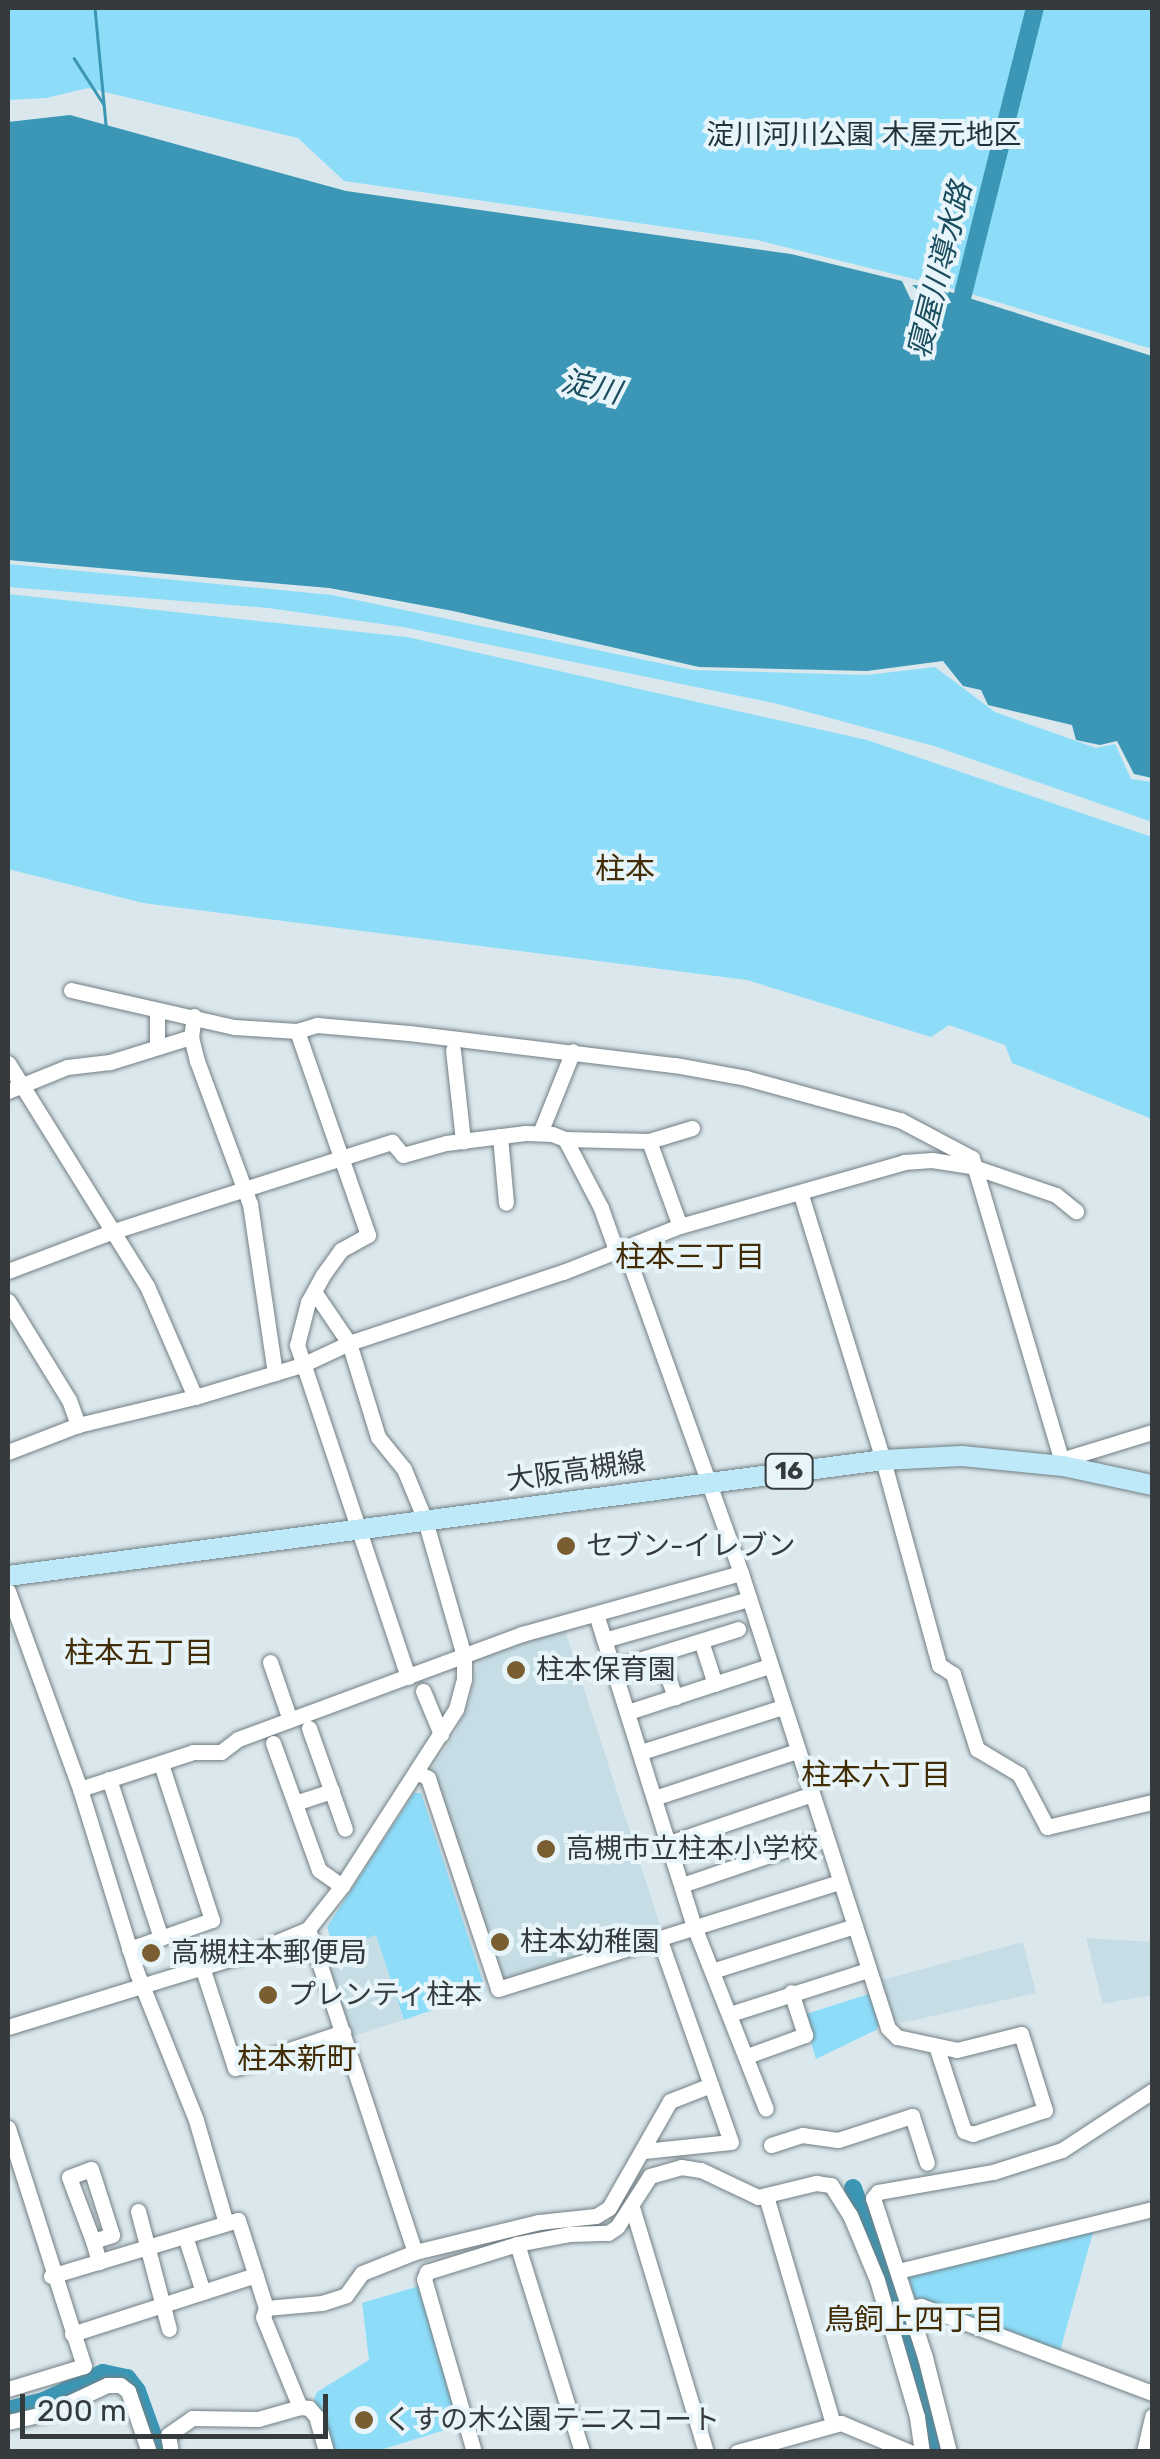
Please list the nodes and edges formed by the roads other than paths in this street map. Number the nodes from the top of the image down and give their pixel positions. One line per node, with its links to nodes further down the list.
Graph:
1 (70, 990): 2 (street)
2 (157, 1011): 3 (street); 6 (street)
3 (194, 1016): 4 (street); 5 (street)
4 (297, 1031): 8 (street); 17 (street)
5 (191, 1038): 6 (street); 19 (street)
6 (157, 1047): 10 (street)
7 (453, 1050): 15 (street)
8 (573, 1051): 12 (street); 18 (street)
9 (8, 1063): 10 (street)
10 (14, 1088): 24 (street)
11 (692, 1128): 16 (street)
12 (540, 1134): 13 (street); 14 (street)
13 (500, 1136): 15 (street); 21 (street)
14 (565, 1139): 16 (street); 25 (street)
15 (463, 1141): 17 (street)
16 (649, 1141): 23 (street)
17 (343, 1158): 19 (street); 27 (street)
18 (978, 1172): 20 (street); 22 (street); 37 (street)
19 (246, 1188): 24 (street); 31 (street)
20 (801, 1194): 23 (street); 36 (street)
21 (506, 1203)
22 (1076, 1210)
23 (680, 1226): 25 (street)
24 (114, 1230): 26 (street); 32 (street)
25 (621, 1251): 29 (street); 38 (street)
26 (8, 1271)
27 (315, 1293): 29 (street); 30 (street)
28 (8, 1301): 33 (street)
29 (349, 1343): 30 (street); 40 (street)
30 (302, 1365): 31 (street); 41 (street)
31 (275, 1373): 32 (street)
32 (196, 1398): 33 (street)
33 (78, 1425): 35 (street)
34 (1152, 1432): 37 (street)
35 (8, 1452)
36 (883, 1460): 37 (main road, 大阪高槻線 / 16); 38 (main road, 大阪高槻線 / 16); 74 (street)
37 (1062, 1463): 39 (main road, 大阪高槻線 / 16)
38 (709, 1480): 40 (main road, 大阪高槻線 / 16); 42 (street)
39 (1152, 1484)
40 (425, 1520): 41 (main road, 大阪高槻線 / 16); 51 (street)
41 (357, 1530): 43 (main road, 大阪高槻線 / 16); 55 (street)
42 (741, 1572): 45 (street); 46 (street)
43 (8, 1576)
44 (8, 1590): 70 (street)
45 (749, 1599): 48 (street); 53 (street)
46 (596, 1614): 48 (street); 51 (street)
47 (738, 1629): 49 (street)
48 (604, 1640): 54 (street)
49 (701, 1641): 50 (street); 56 (street)
50 (660, 1654): 54 (street); 58 (street)
51 (464, 1656): 55 (street); 63 (street)
52 (270, 1662): 61 (street)
53 (769, 1666): 56 (street); 59 (street)
54 (614, 1668): 60 (street)
55 (408, 1677): 61 (street)
56 (715, 1684): 58 (street)
57 (423, 1691): 63 (street)
58 (675, 1697): 60 (street)
59 (783, 1706): 65 (street); 66 (street)
60 (628, 1712): 66 (street)
61 (290, 1720): 67 (street)
62 (310, 1728): 71 (street)
63 (441, 1734): 68 (street)
64 (273, 1744): 75 (street)
65 (797, 1751): 72 (street); 73 (street)
66 (641, 1752): 73 (street)
67 (161, 1764): 69 (street); 85 (street)
68 (417, 1772): 81 (street); 86 (street)
69 (109, 1780): 70 (street); 85 (street)
70 (80, 1789): 87 (street)
71 (332, 1790): 75 (street); 76 (street)
72 (812, 1794): 77 (street); 78 (street)
73 (654, 1798): 78 (street)
74 (1152, 1802)
75 (295, 1803): 81 (street)
76 (345, 1829)
77 (825, 1836): 79 (street); 80 (street)
78 (669, 1843): 80 (street)
79 (840, 1882): 82 (street); 84 (street)
80 (682, 1885): 84 (street)
81 (342, 1886): 83 (street)
82 (855, 1926): 89 (street); 90 (street)
83 (308, 1929): 88 (street); 95 (street)
84 (696, 1929): 86 (street); 90 (street)
85 (161, 1938): 87 (street)
86 (660, 1940): 98 (street)
87 (129, 1949): 91 (street)
88 (202, 1968): 91 (street); 95 (street)
89 (868, 1970): 92 (street); 96 (street)
90 (712, 1971): 93 (street)
91 (143, 1985): 94 (street); 109 (street)
92 (792, 1992): 93 (street); 97 (street)
93 (730, 2014): 97 (street)
94 (8, 2027)
95 (342, 2032): 114 (street)
96 (936, 2046): 96 (street)
97 (747, 2056): 100 (street)
98 (712, 2085): 103 (street); 103 (street)
99 (1152, 2091): 116 (street)
100 (766, 2109)
101 (8, 2128): 118 (street)
102 (771, 2144): 104 (street)
103 (644, 2152): 114 (street)
104 (927, 2163)
105 (766, 2196): 106 (street); 130 (street); 140 (street)
106 (632, 2207): 112 (street); 137 (street)
107 (1152, 2209): 116 (street)
108 (138, 2211): 113 (street)
109 (226, 2224): 110 (street); 117 (street)
110 (185, 2236): 113 (street); 119 (street)
111 (93, 2241): 115 (street)
112 (518, 2244): 135 (street); 136 (street)
113 (146, 2248): 115 (street); 120 (street)
114 (415, 2252): 121 (street)
115 (99, 2262): 118 (street)
116 (898, 2271): 122 (street)
117 (256, 2275): 119 (street); 121 (street)
118 (51, 2276): 124 (street)
119 (203, 2292): 120 (street)
120 (161, 2304): 123 (street); 124 (street)
121 (266, 2308): 127 (street)
122 (910, 2308): 126 (street); 141 (street)
123 (170, 2329)
124 (72, 2334): 125 (street)
125 (8, 2389)
126 (1152, 2392)
127 (300, 2407): 131 (street); 134 (street)
128 (1152, 2416): 142 (street)
129 (8, 2422): 132 (street)
130 (833, 2423): 138 (street); 139 (street)
131 (168, 2434): 132 (street); 133 (street)
132 (148, 2446)
133 (171, 2452)
134 (326, 2452)
135 (474, 2452)
136 (582, 2452)
137 (706, 2452)
138 (737, 2452)
139 (910, 2452)
140 (922, 2452)
141 (949, 2452)
142 (1144, 2452)

